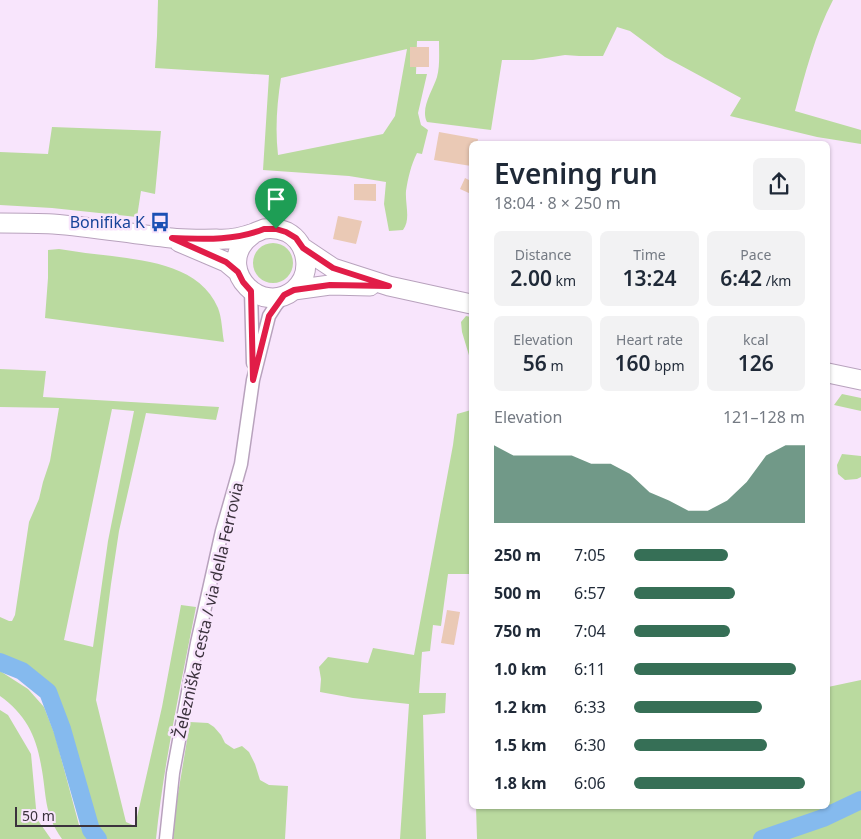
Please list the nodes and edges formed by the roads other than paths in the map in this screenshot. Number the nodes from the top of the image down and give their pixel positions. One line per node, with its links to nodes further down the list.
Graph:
1 (0, 223): 3 (main road)
2 (254, 233): 3 (main road); 4 (main road); 5 (main road)
3 (172, 238): 5 (main road)
4 (303, 248): 6 (main road); 8 (main road)
5 (238, 272): 7 (main road)
6 (389, 286): 8 (main road); 9 (main road)
7 (251, 291): 8 (main road); 11 (street, Železniška cesta / via della Ferrovia)
8 (289, 292): 11 (street, Železniška cesta / via della Ferrovia)
9 (469, 304)
10 (830, 373): 12 (main road)
11 (253, 380): 13 (street, Železniška cesta / via della Ferrovia)
12 (861, 380)
13 (166, 839)

